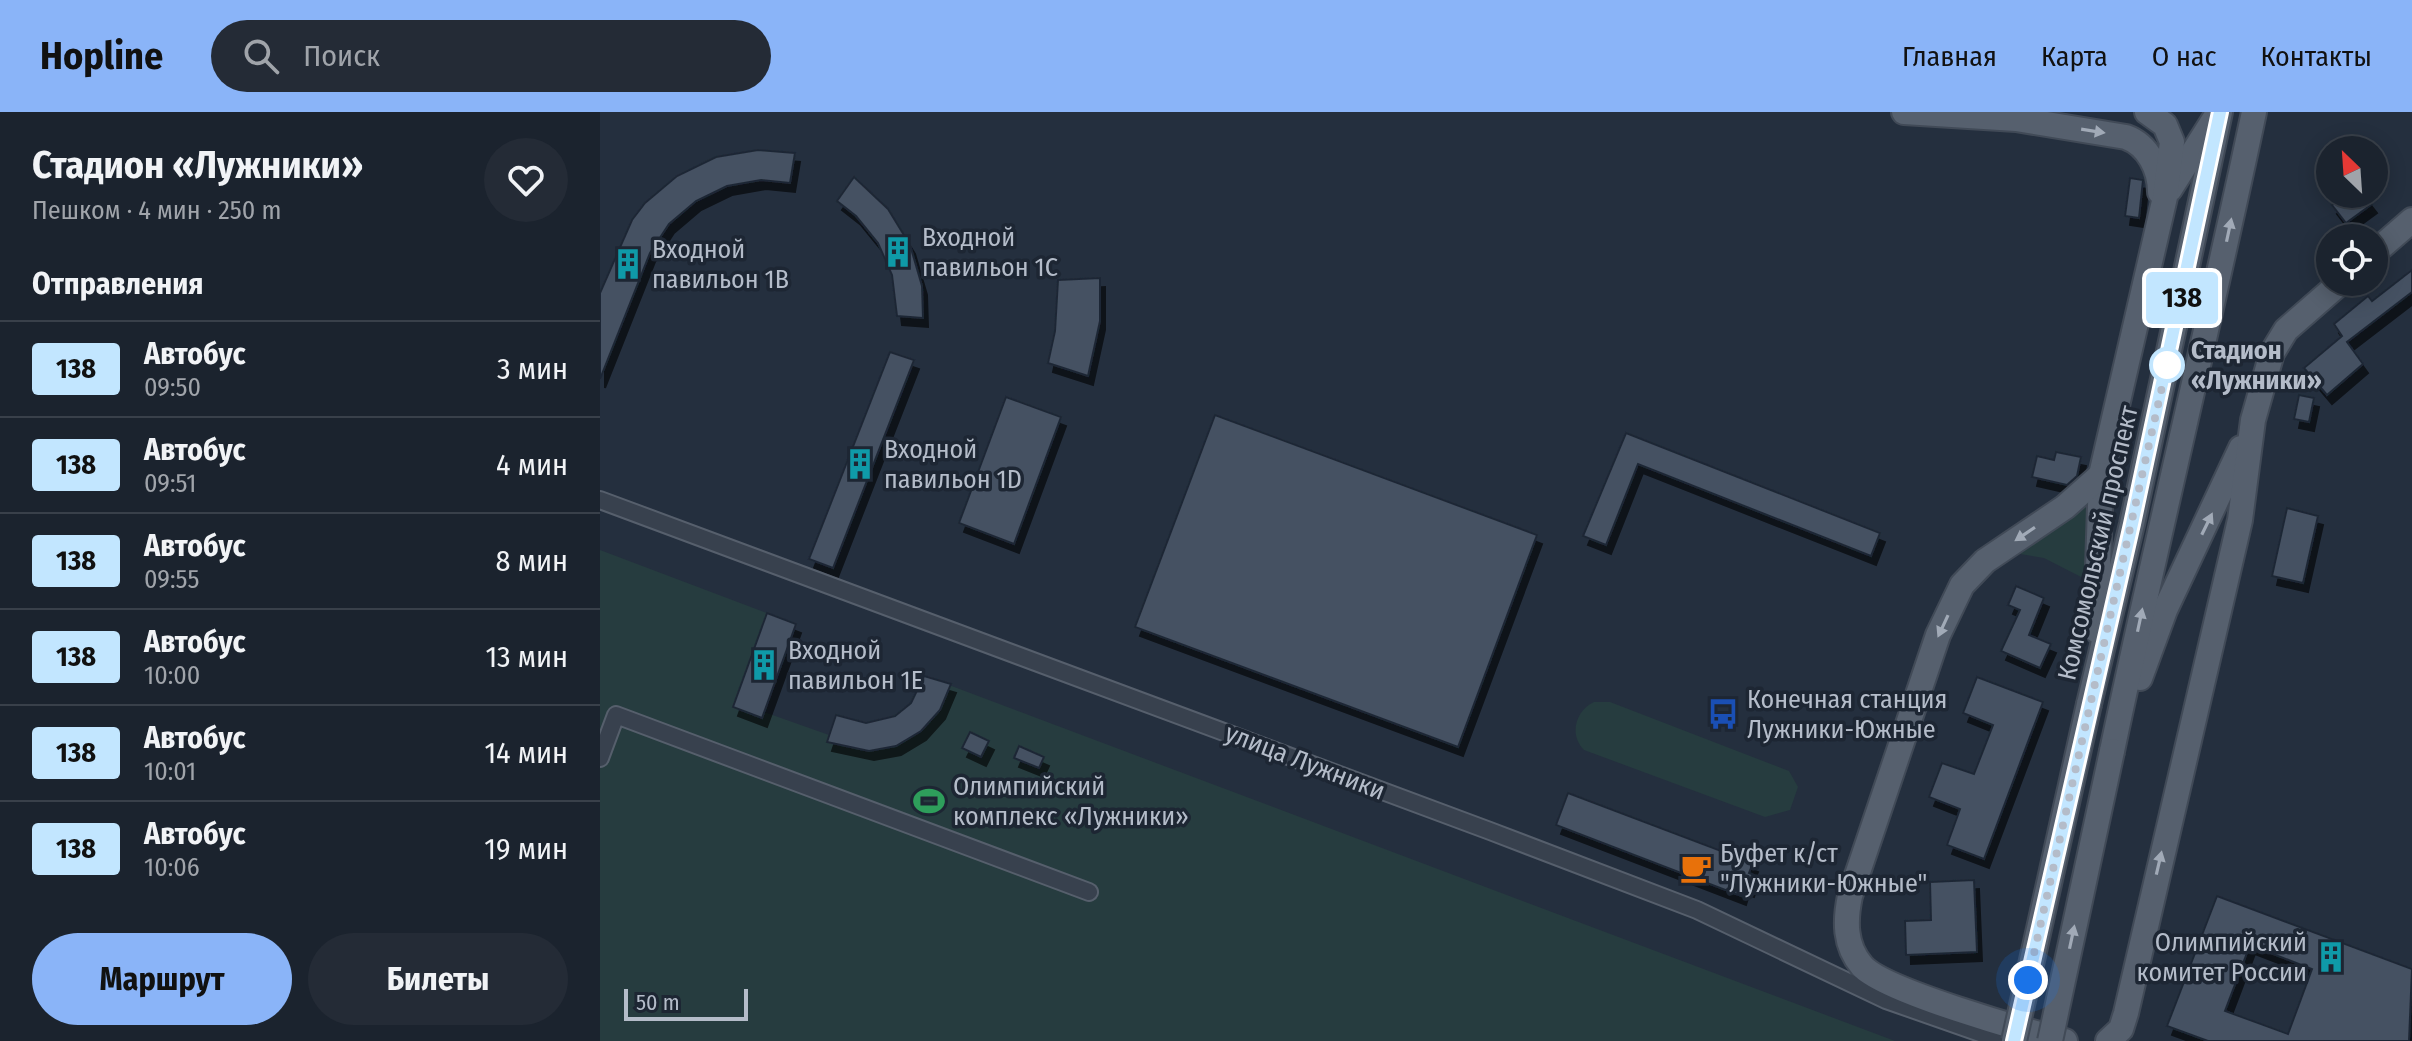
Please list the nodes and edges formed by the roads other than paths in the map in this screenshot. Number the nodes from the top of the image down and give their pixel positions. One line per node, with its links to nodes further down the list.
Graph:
1 (1904, 112): 5 (main road, one-way to 5)
2 (2147, 112): 5 (main road)
3 (2219, 112): 5 (main road); 12 (main road, Комсомольский проспект)
4 (2254, 112): 13 (main road, one-way to 4)
5 (2163, 208): 10 (main road)
6 (2412, 220): 7 (main road)
7 (2388, 241)
8 (2326, 296): 9 (main road)
9 (2253, 420): 13 (main road, one-way to 9); 16 (main road, one-way to 9)
10 (2101, 475): 12 (main road); 20 (main road, one-way to 20)
11 (600, 500): 17 (street, улица Лужники)
12 (2091, 692): 18 (main road, bridge)
13 (2112, 751): 19 (main road, one-way to 13, bridge)
14 (600, 758): 15 (street)
15 (1089, 892)
16 (2115, 1037)
17 (2003, 1041)
18 (2014, 1041)
19 (2050, 1041)
20 (2065, 1041)

